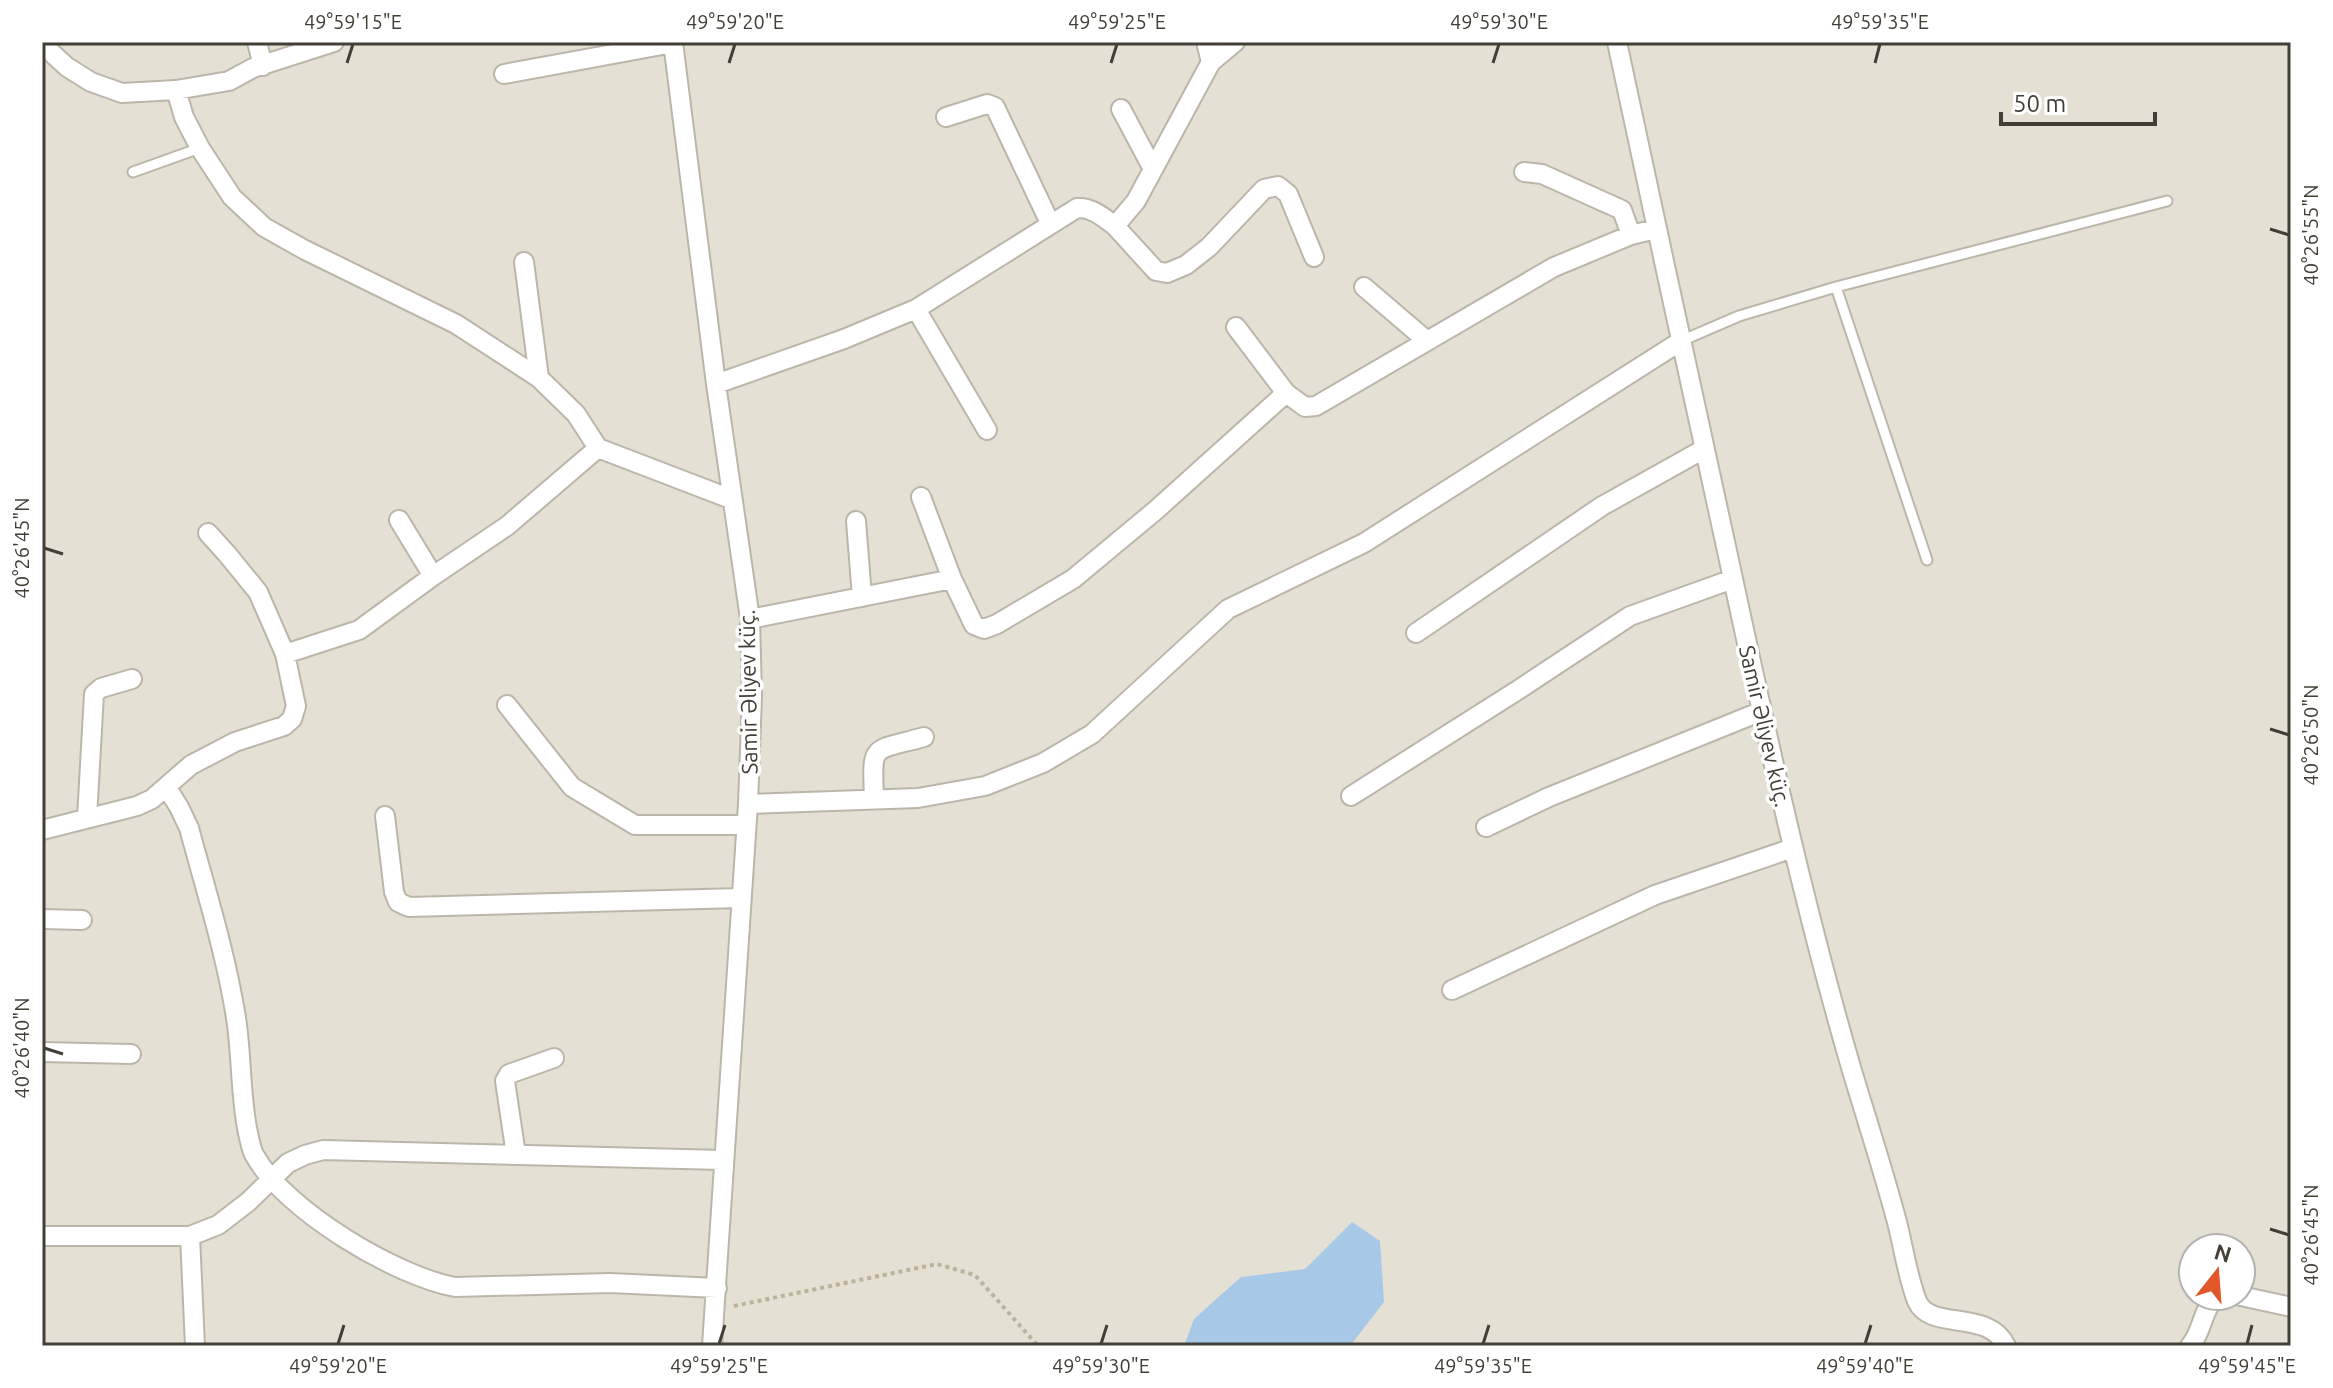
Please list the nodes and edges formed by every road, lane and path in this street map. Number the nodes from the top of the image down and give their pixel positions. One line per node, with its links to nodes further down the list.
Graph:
1 (257, 42): 9 (street)
2 (334, 42): 9 (street)
3 (1206, 42): 8 (street)
4 (1235, 42): 8 (street)
5 (1617, 42): 21 (street, Samir Əliyev küç.)
6 (673, 43): 10 (street); 32 (street, Samir Əliyev küç.)
7 (42, 44): 11 (street)
8 (1211, 62): 15 (street)
9 (263, 66): 11 (street)
10 (504, 74)
11 (176, 90): 14 (street)
12 (1121, 109): 15 (street)
13 (946, 117): 19 (street)
14 (200, 148): 16 (lane); 31 (street)
15 (1153, 169): 20 (street)
16 (133, 172)
17 (1524, 172): 22 (street)
18 (2167, 201): 26 (lane)
19 (1050, 223): 20 (street); 27 (street)
20 (1115, 226): 23 (street)
21 (1656, 229): 22 (street); 30 (street, Samir Əliyev küç.)
22 (1631, 235): 29 (street)
23 (1314, 257)
24 (524, 262): 31 (street)
25 (1364, 287): 29 (street)
26 (1836, 287): 30 (lane); 42 (lane)
27 (916, 309): 32 (street); 34 (street)
28 (1236, 327): 33 (street)
29 (1426, 340): 33 (street)
30 (1681, 341): 36 (street, Samir Əliyev küç.); 56 (street)
31 (539, 378): 35 (street)
32 (716, 384): 38 (street, Samir Əliyev küç.)
33 (1286, 393): 44 (street)
34 (987, 430)
35 (598, 448): 38 (street); 43 (street)
36 (1704, 449): 45 (street, Samir Əliyev küç.); 48 (street)
37 (921, 497): 44 (street)
38 (731, 499): 47 (street, Samir Əliyev küç.)
39 (399, 520): 43 (street)
40 (856, 521): 46 (street)
41 (208, 533): 49 (street)
42 (1927, 560)
43 (433, 576): 49 (street)
44 (952, 579): 46 (street)
45 (1733, 579): 52 (street, Samir Əliyev küç.); 55 (street)
46 (862, 597): 47 (street)
47 (750, 619): 57 (street, Samir Əliyev küç.)
48 (1416, 633)
49 (285, 654): 54 (street)
50 (132, 679): 59 (street)
51 (507, 705): 60 (street)
52 (1762, 711): 61 (street); 63 (street, Samir Əliyev küç.)
53 (924, 737): 56 (street)
54 (167, 788): 59 (street); 73 (street)
55 (1351, 796)
56 (874, 799): 57 (street)
57 (748, 804): 60 (street, Samir Əliyev küç.)
58 (385, 816): 64 (street)
59 (87, 818): 62 (street)
60 (746, 825): 64 (street, Samir Əliyev küç.)
61 (1486, 827)
62 (42, 830)
63 (1793, 848): 67 (street); 83 (street, Samir Əliyev küç.)
64 (740, 898): 72 (street, Samir Əliyev küç.)
65 (42, 919): 66 (street)
66 (82, 920)
67 (1452, 990)
68 (42, 1052): 69 (street)
69 (131, 1054)
70 (554, 1058): 71 (street)
71 (516, 1155): 72 (street); 73 (street)
72 (723, 1160): 76 (street, Samir Əliyev küç.)
73 (271, 1179): 75 (street); 76 (street)
74 (42, 1236): 75 (street)
75 (190, 1236): 80 (street)
76 (716, 1298): 81 (street, Samir Əliyev küç.); 82 (path)
77 (2257, 1300): 78 (street)
78 (2291, 1307)
79 (2206, 1312): 84 (street)
80 (195, 1346)
81 (712, 1346)
82 (1038, 1346)
83 (2006, 1346)
84 (2190, 1346)

